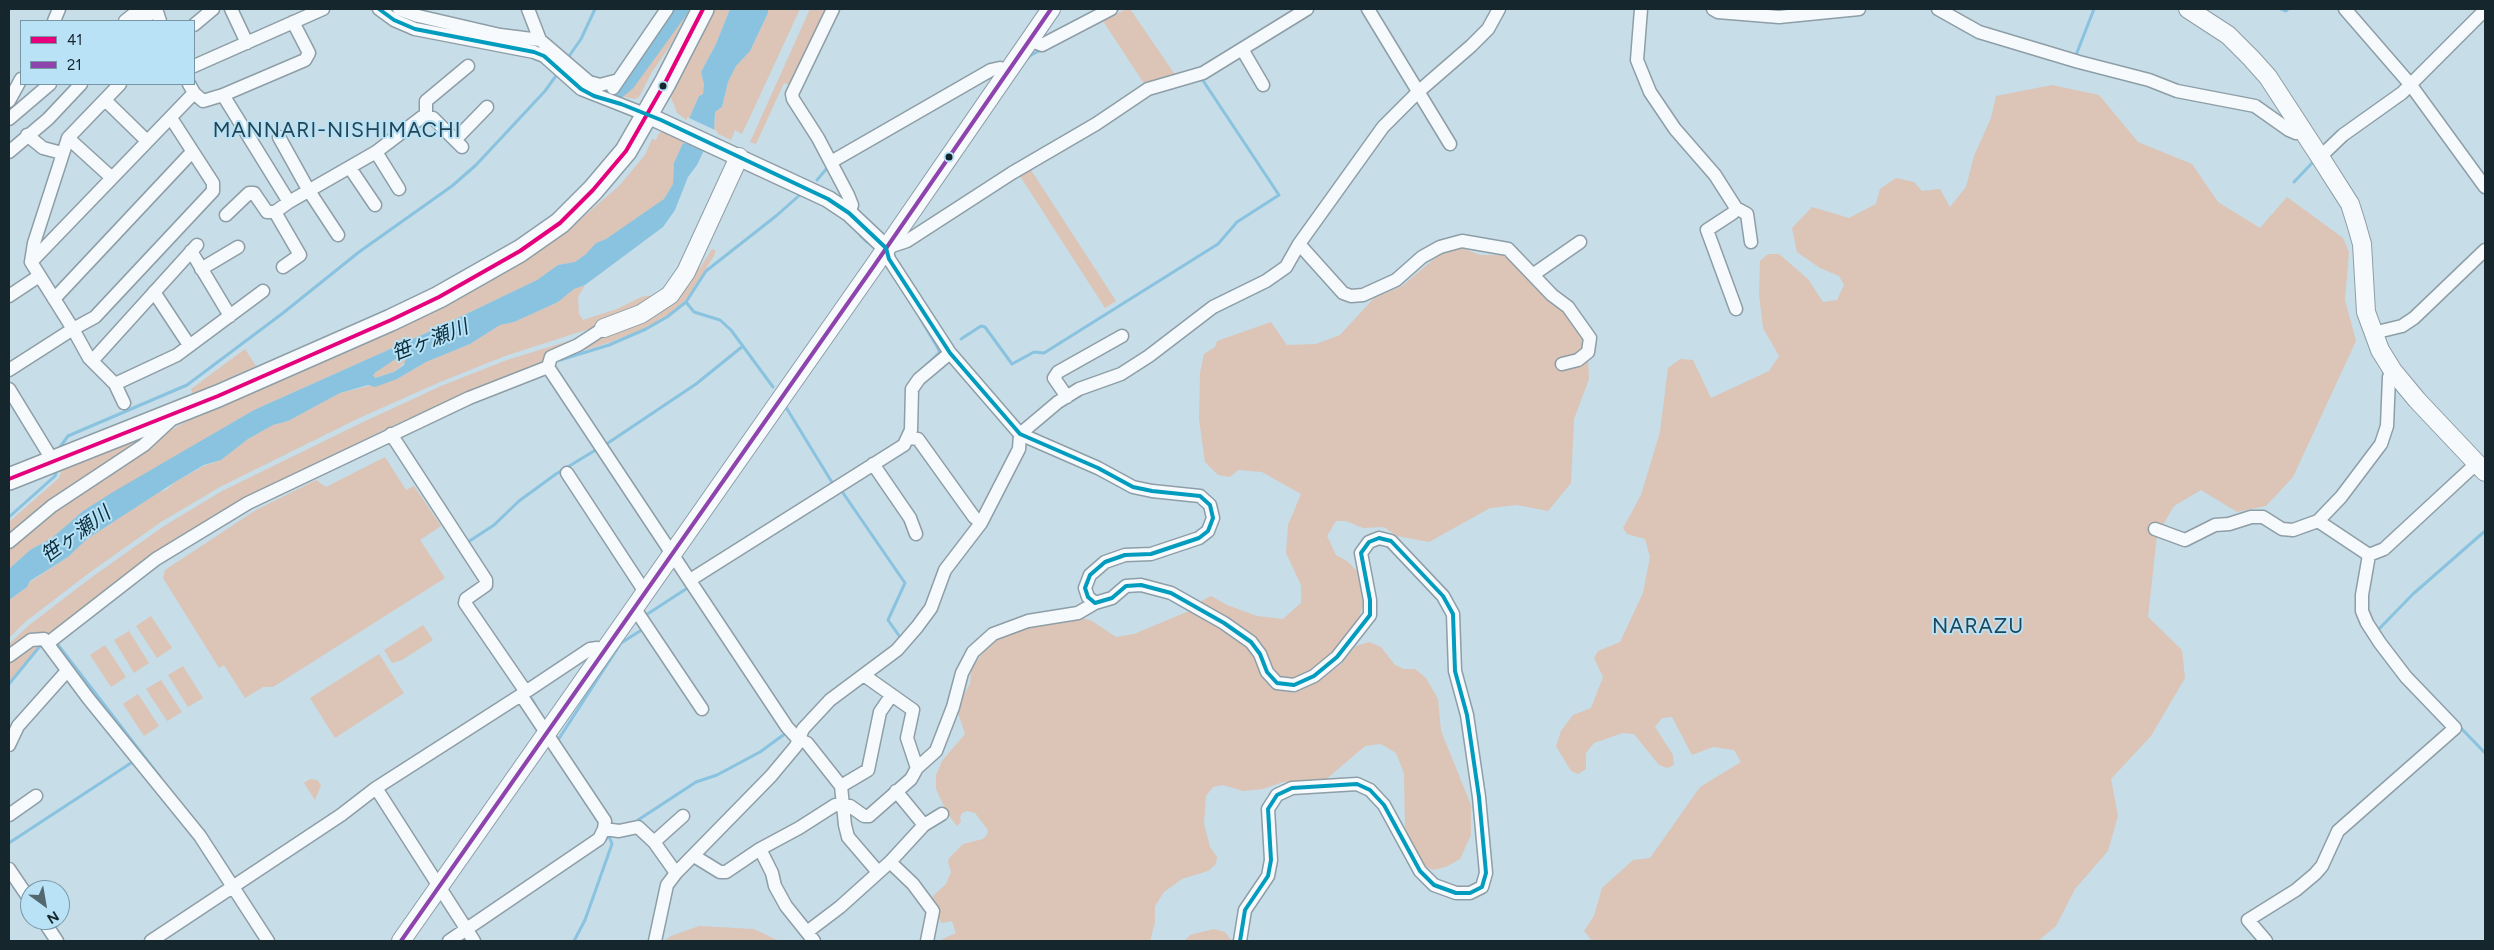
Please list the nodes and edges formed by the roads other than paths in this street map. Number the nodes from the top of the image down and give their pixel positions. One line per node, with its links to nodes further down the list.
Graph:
1 (140, 9): 25 (street)
2 (156, 9): 26 (street)
3 (213, 9): 27 (street)
4 (231, 9): 30 (street)
5 (322, 9): 24 (street)
6 (379, 9): 32 (street)
7 (399, 9): 28 (street)
8 (528, 9): 28 (street)
9 (667, 9): 44 (street)
10 (703, 9): 50 (highway)
11 (833, 9): 66 (street)
12 (1051, 9): 29 (main road)
13 (1111, 9): 29 (street)
14 (1307, 9): 31 (street)
15 (1368, 9): 45 (street)
16 (1499, 9): 45 (street)
17 (1641, 9): 74 (street)
18 (1713, 9): 19 (street)
19 (1859, 9)
20 (1938, 9): 54 (street)
21 (2188, 9): 54 (main road)
22 (2345, 9): 42 (street)
23 (2485, 10): 42 (street)
24 (295, 17): 30 (street); 46 (street)
25 (126, 20)
26 (142, 20)
27 (195, 24)
28 (540, 40): 32 (street)
29 (1029, 40): 36 (main road)
30 (247, 43): 33 (street)
31 (1242, 49): 41 (street); 83 (street)
32 (557, 62): 35 (street)
33 (195, 66)
34 (468, 66): 52 (street)
35 (569, 72): 44 (street); 44 (street)
36 (1007, 72): 66 (street); 83 (main road)
37 (20, 81): 47 (street)
38 (49, 85): 53 (street)
39 (80, 85): 55 (street)
40 (119, 85): 48 (street)
41 (1263, 85)
42 (2408, 87): 65 (street); 69 (street)
43 (191, 89): 46 (street); 51 (street)
44 (613, 91): 50 (street)
45 (1418, 92): 59 (street); 81 (street)
46 (223, 95): 72 (street)
47 (9, 100)
48 (105, 100): 57 (street); 58 (street)
49 (487, 107): 52 (street)
50 (647, 115): 64 (street); 111 (highway)
51 (170, 118): 58 (street); 61 (street)
52 (426, 118): 62 (street)
53 (9, 119)
54 (2302, 131): 65 (main road)
55 (27, 135): 60 (street); 63 (street)
56 (279, 137): 71 (street)
57 (68, 138): 63 (street); 68 (street)
58 (147, 141): 68 (street)
59 (1450, 144)
60 (9, 152)
61 (192, 152): 93 (street); 97 (street)
62 (376, 152): 67 (street); 70 (street)
63 (62, 153): 85 (street)
64 (738, 156): 76 (street); 96 (main road)
65 (2320, 157): 98 (main road)
66 (832, 164): 76 (street)
67 (350, 168): 71 (street); 73 (street)
68 (112, 178): 85 (street)
69 (2485, 187)
70 (399, 189)
71 (309, 192): 72 (street); 78 (street)
72 (289, 202): 75 (street)
73 (375, 206)
74 (1736, 208): 80 (street); 94 (street)
75 (275, 212): 77 (street); 86 (street)
76 (848, 213): 83 (street)
77 (226, 216)
78 (338, 234)
79 (1580, 242): 88 (street)
80 (1751, 242)
81 (1300, 244): 88 (street); 109 (street)
82 (238, 247): 87 (street)
83 (886, 248): 101 (street); 125 (main road)
84 (2485, 250): 98 (street)
85 (31, 262): 89 (street)
86 (283, 267)
87 (201, 268): 91 (street); 95 (street)
88 (1534, 274): 104 (street)
89 (39, 276): 92 (street); 93 (street)
90 (263, 291): 95 (street)
91 (154, 292): 100 (street); 102 (street)
92 (9, 296)
93 (54, 299): 97 (street)
94 (1736, 309)
95 (230, 316): 100 (street)
96 (604, 328): 103 (street)
97 (72, 329): 102 (street); 105 (street)
98 (2373, 333): 106 (main road)
99 (1122, 336): 109 (street)
100 (189, 346): 107 (street)
101 (950, 353): 113 (street); 114 (street)
102 (92, 361): 107 (street)
103 (549, 363): 112 (street); 125 (street)
104 (1562, 364)
105 (9, 370)
106 (2393, 371): 117 (main road); 120 (street)
107 (115, 384): 110 (street)
108 (9, 389): 115 (street)
109 (1067, 396): 113 (street)
110 (124, 403)
111 (181, 411): 115 (highway); 124 (street)
112 (391, 434): 131 (street); 136 (street)
113 (1020, 434): 121 (street); 129 (street)
114 (913, 438): 116 (street); 121 (street)
115 (53, 461): 119 (highway)
116 (875, 467): 123 (street); 127 (street)
117 (2481, 468): 126 (street)
118 (567, 473): 128 (street)
119 (9, 479)
120 (2318, 521): 122 (street); 126 (street)
121 (981, 522): 135 (street)
122 (2155, 529)
123 (916, 534)
124 (9, 542)
125 (673, 554): 127 (street); 128 (main road)
126 (2370, 555): 174 (street)
127 (692, 583): 140 (street)
128 (648, 590): 130 (main road)
129 (1095, 603): 142 (street); 173 (street)
130 (634, 609): 132 (main road); 138 (street)
131 (52, 641): 133 (street); 134 (street)
132 (603, 654): 136 (street); 139 (main road)
133 (9, 656)
134 (67, 670): 141 (street); 161 (street)
135 (865, 676): 137 (street); 140 (street)
136 (523, 696): 139 (street); 144 (street)
137 (891, 696): 142 (street); 143 (street)
138 (702, 710)
139 (547, 733): 152 (street); 162 (main road)
140 (798, 739): 143 (street); 155 (street)
141 (9, 745)
142 (917, 768): 145 (street)
143 (841, 786): 147 (street)
144 (378, 790): 161 (street); 162 (street)
145 (896, 792): 147 (street); 151 (street)
146 (36, 796): 149 (street)
147 (842, 804): 154 (street); 158 (street)
148 (942, 814): 151 (street)
149 (9, 815)
150 (684, 816): 153 (street)
151 (924, 825): 156 (street)
152 (604, 830): 153 (street); 164 (street)
153 (654, 842): 159 (street)
154 (760, 849): 155 (street); 165 (street)
155 (694, 856): 159 (street)
156 (890, 862): 158 (street); 172 (street)
157 (9, 869): 160 (street)
158 (878, 872): 165 (street)
159 (676, 873): 171 (street)
160 (20, 885)
161 (235, 887): 167 (street); 168 (street)
162 (439, 888): 164 (street); 169 (main road)
163 (50, 930): 166 (street)
164 (470, 935): 170 (street)
165 (810, 937)
166 (57, 941)
167 (152, 941)
168 (268, 941)
169 (401, 941)
170 (449, 941)
171 (655, 941)
172 (927, 941)
173 (1240, 941)
174 (2266, 941)

